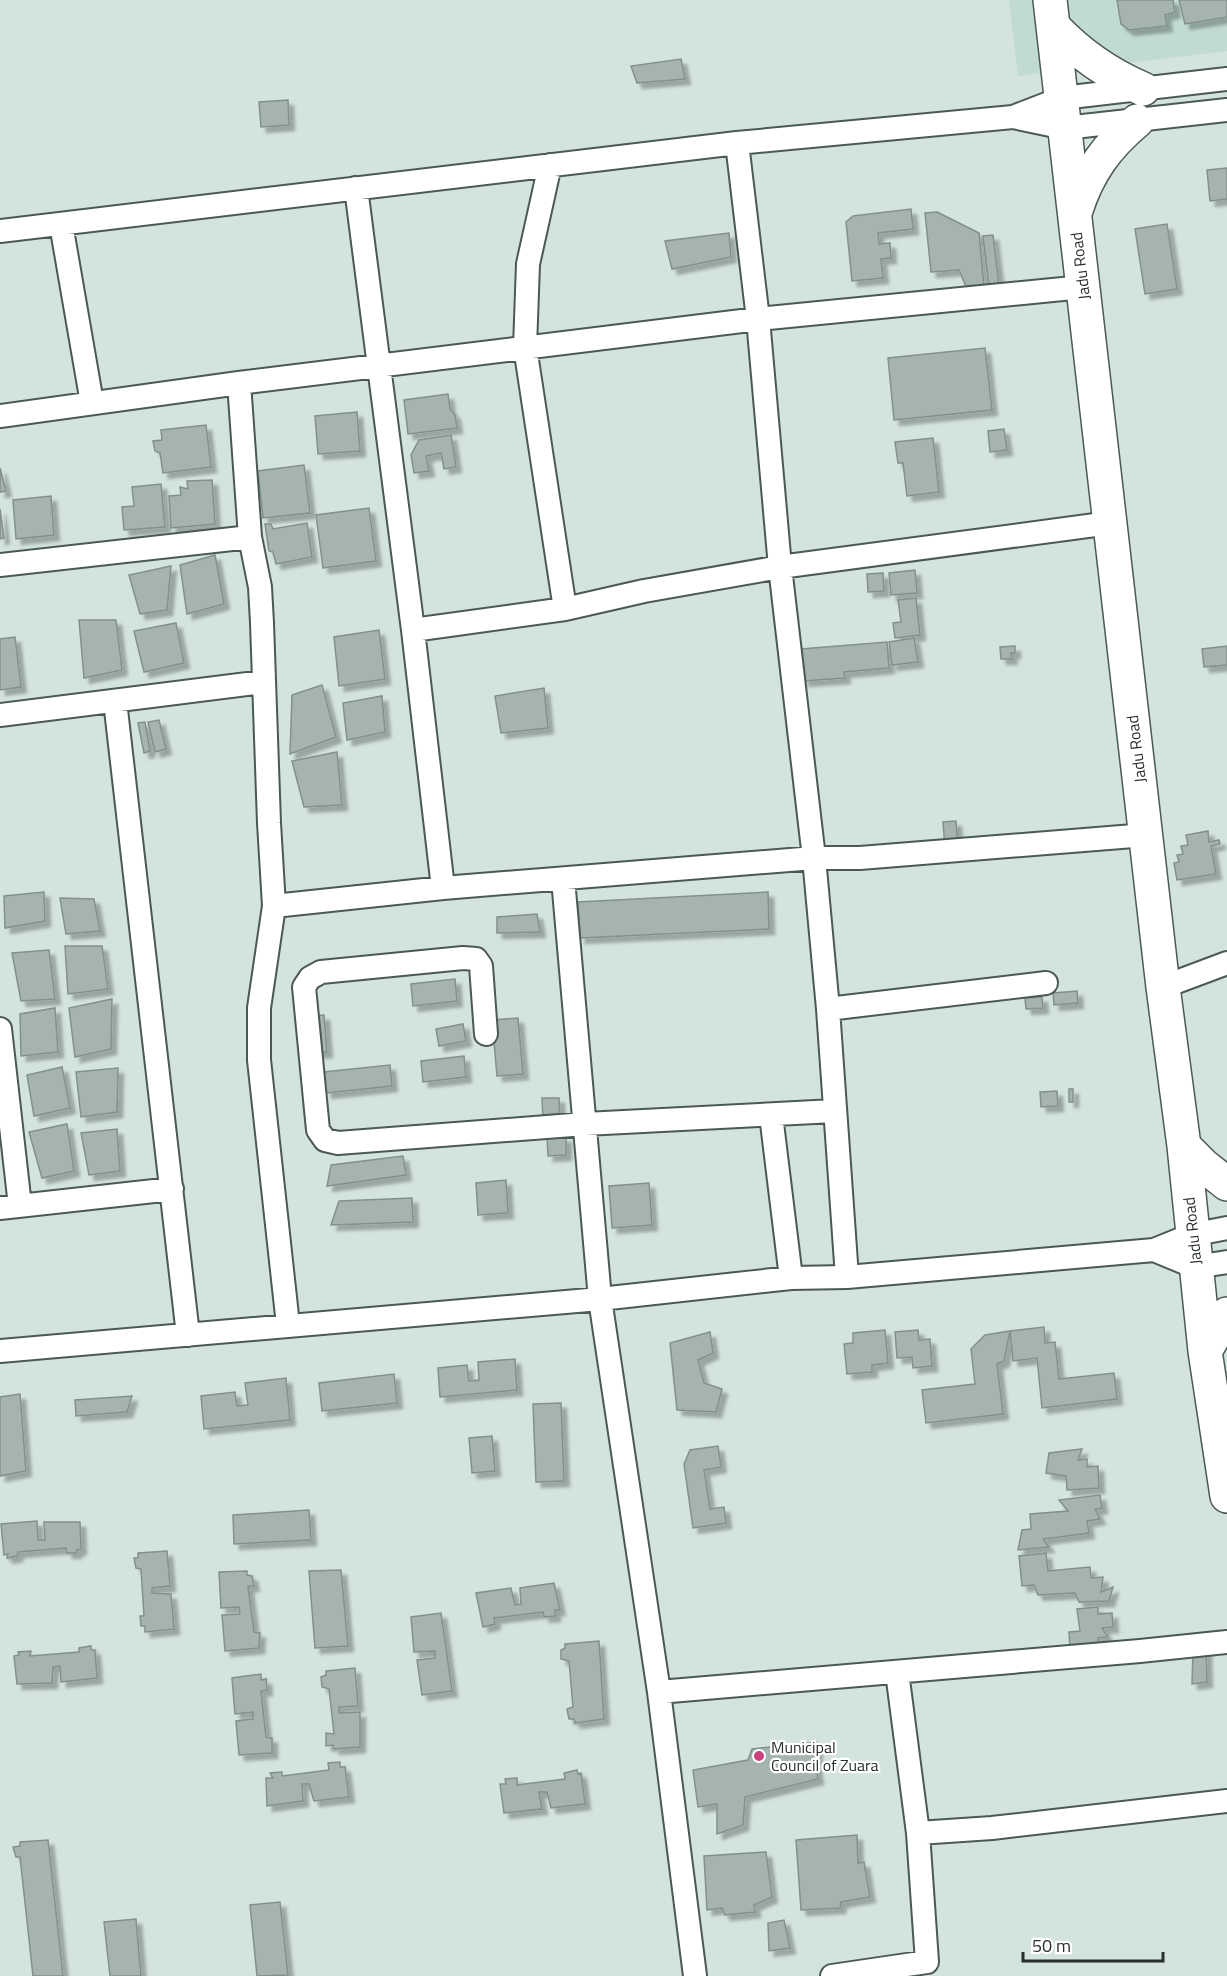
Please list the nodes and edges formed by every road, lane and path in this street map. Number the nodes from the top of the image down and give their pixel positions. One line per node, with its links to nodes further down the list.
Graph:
1 (1052, 13): 3 (highway); 5 (highway, Jadu Road)
2 (1227, 79): 3 (street)
3 (1143, 89): 5 (street)
4 (1227, 110): 6 (street)
5 (1064, 113): 6 (street); 7 (street); 10 (highway, Jadu Road)
6 (1137, 121): 10 (highway)
7 (737, 142): 8 (street); 14 (street)
8 (550, 165): 9 (street); 15 (street)
9 (356, 188): 11 (street); 16 (street)
10 (1074, 214): 13 (highway, Jadu Road)
11 (61, 224): 12 (street); 18 (street)
12 (0, 231)
13 (1083, 287): 14 (street); 20 (highway, Jadu Road)
14 (758, 319): 15 (street); 23 (street)
15 (525, 347): 16 (street); 24 (street)
16 (378, 366): 17 (street); 25 (street)
17 (239, 383): 18 (street); 21 (street)
18 (92, 403): 19 (street)
19 (0, 416)
20 (1110, 523): 23 (street); 29 (highway, Jadu Road)
21 (250, 537): 22 (street); 26 (street)
22 (0, 565)
23 (780, 567): 24 (street); 30 (street)
24 (565, 609): 25 (street)
25 (413, 630): 32 (street)
26 (263, 681): 27 (street); 33 (street)
27 (115, 701): 28 (street); 45 (street)
28 (0, 715)
29 (1146, 835): 30 (street); 36 (highway, Jadu Road)
30 (814, 858): 31 (street); 37 (street)
31 (562, 879): 32 (street); 42 (street)
32 (443, 888): 33 (street)
33 (274, 906): 56 (street)
34 (1227, 963): 36 (street)
35 (1046, 983): 37 (street)
36 (1163, 987): 43 (highway, Jadu Road)
37 (828, 1009): 40 (street)
38 (0, 1029): 46 (street)
39 (486, 1034): 42 (street)
40 (834, 1111): 41 (street); 52 (street)
41 (771, 1115): 42 (street); 53 (street)
42 (585, 1124): 54 (street)
43 (1184, 1146): 44 (highway); 48 (highway, Jadu Road)
44 (1227, 1184)
45 (172, 1189): 46 (street); 57 (street)
46 (10, 1207)
47 (1227, 1228): 48 (street)
48 (1191, 1235): 49 (street); 51 (highway, Jadu Road)
49 (1154, 1250): 51 (street); 52 (street)
50 (1227, 1262): 51 (street)
51 (1195, 1267): 59 (highway, Jadu Road)
52 (847, 1277): 53 (street)
53 (791, 1278): 54 (street)
54 (600, 1299): 56 (street); 63 (street)
55 (1227, 1314): 59 (highway)
56 (288, 1325): 57 (street)
57 (188, 1335): 58 (street)
58 (0, 1351)
59 (1205, 1351): 60 (highway, Jadu Road)
60 (1227, 1497)
61 (1227, 1642): 62 (street)
62 (897, 1672): 63 (street); 65 (street)
63 (659, 1692): 67 (street)
64 (1227, 1801): 65 (street)
65 (918, 1833): 66 (street)
66 (927, 1969): 68 (street)
67 (695, 1976)
68 (832, 1976)

